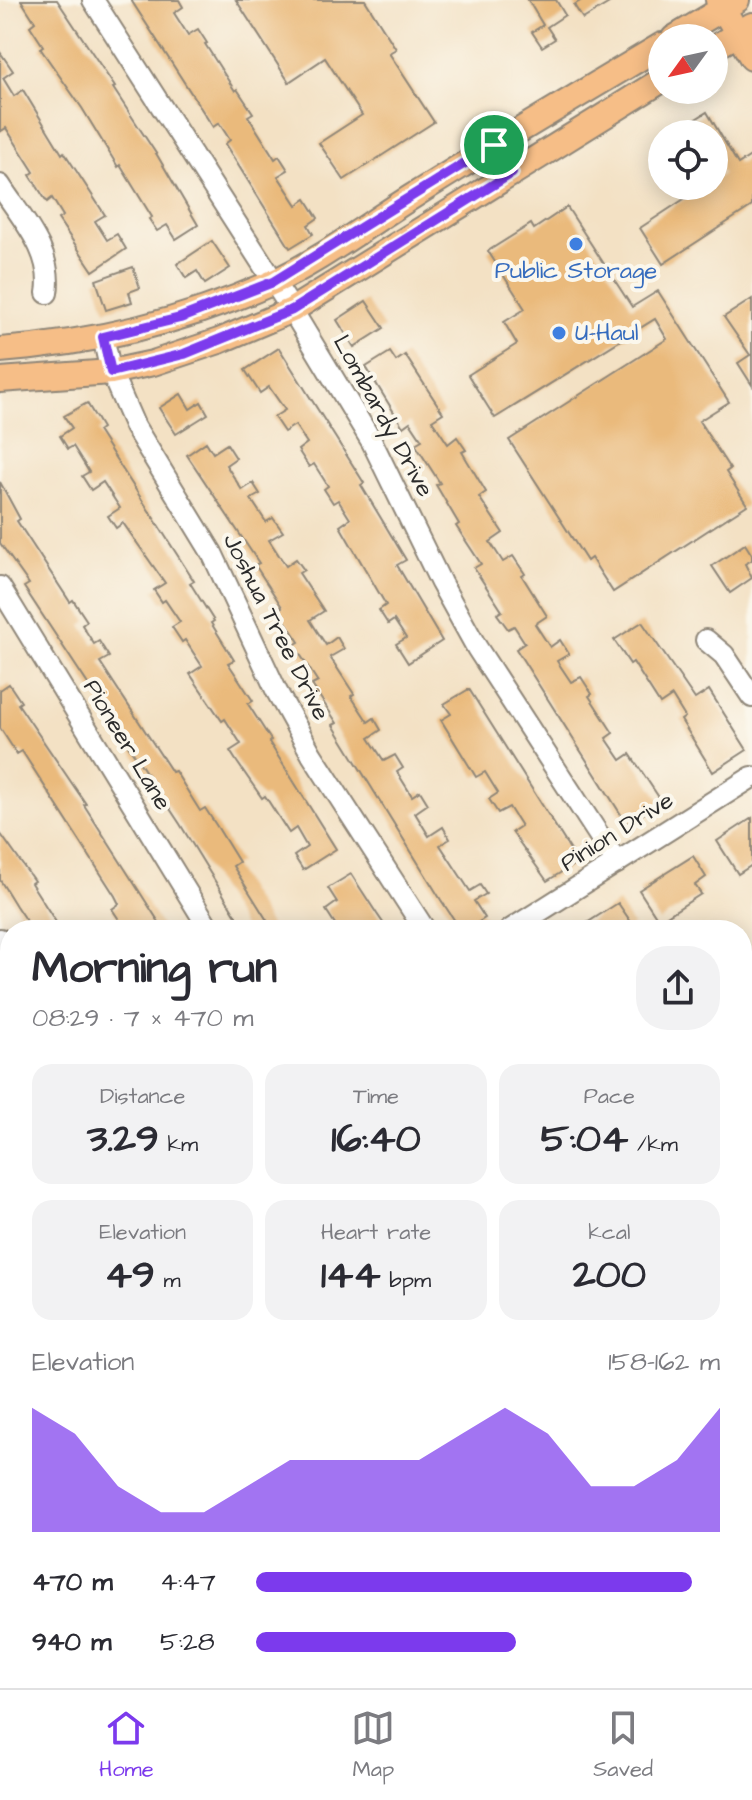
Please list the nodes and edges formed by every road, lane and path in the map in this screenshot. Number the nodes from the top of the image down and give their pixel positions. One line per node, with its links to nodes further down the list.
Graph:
1 (93, 0): 11 (street, Lombardy Drive)
2 (726, 3): 3 (main road); 4 (main road)
3 (695, 24)
4 (744, 29): 6 (main road)
5 (648, 53): 8 (main road)
6 (752, 58)
7 (648, 89): 9 (main road)
8 (494, 145): 9 (main road); 11 (main road)
9 (512, 173): 13 (main road)
10 (0, 185): 12 (street)
11 (273, 282): 13 (street, Lombardy Drive); 14 (main road)
12 (47, 293)
13 (292, 310): 16 (main road); 22 (street, Lombardy Drive)
14 (103, 337): 15 (main road); 16 (street, Joshua Tree Drive)
15 (0, 350)
16 (111, 372): 17 (main road); 24 (street, Joshua Tree Drive)
17 (0, 380)
18 (0, 587): 23 (street, Pioneer Lane)
19 (706, 640): 20 (street)
20 (752, 697)
21 (752, 777): 22 (street, Pinion Drive)
22 (617, 863): 25 (street, Pinion Drive)
23 (204, 920)
24 (419, 920)
25 (526, 920)

